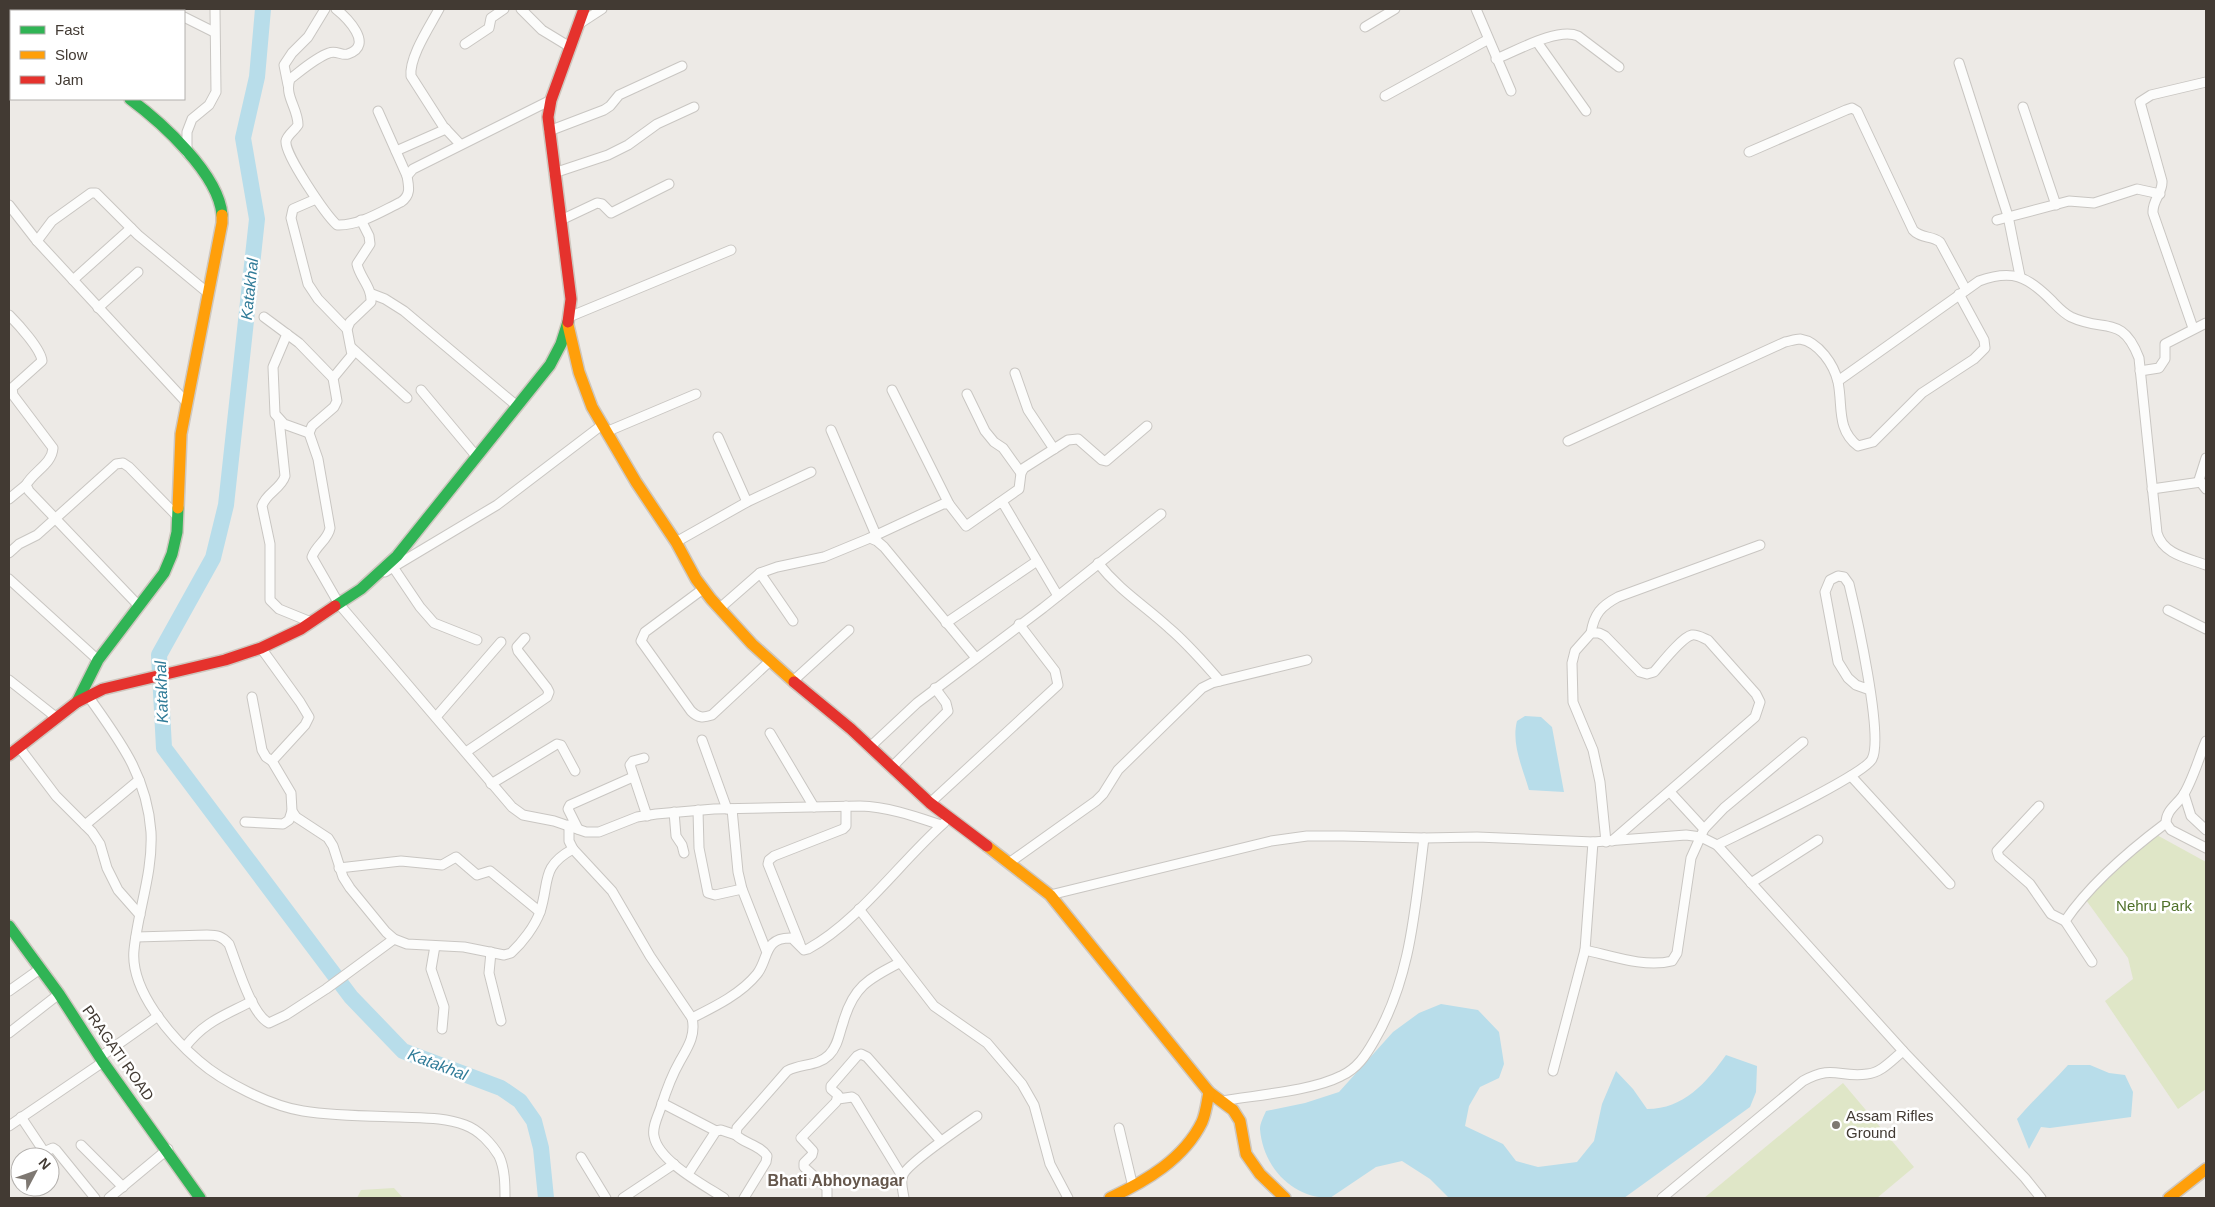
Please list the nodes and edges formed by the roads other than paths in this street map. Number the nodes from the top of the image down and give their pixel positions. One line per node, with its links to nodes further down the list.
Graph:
1 (215, 9): 14 (street)
2 (325, 9): 24 (street)
3 (336, 9): 24 (street)
4 (439, 9): 33 (street)
5 (504, 9): 17 (street)
6 (521, 9): 18 (street)
7 (584, 9): 12 (street)
8 (602, 9): 12 (street)
9 (1395, 9): 13 (street)
10 (1476, 9): 15 (street)
11 (185, 18): 14 (street)
12 (578, 24): 18 (street)
13 (1365, 27)
14 (214, 32): 38 (street)
15 (1487, 40): 19 (street); 26 (street)
16 (1537, 42): 19 (street); 22 (street); 32 (street)
17 (465, 44)
18 (570, 47): 28 (street)
19 (1496, 59): 25 (street)
20 (1959, 63): 46 (street)
21 (682, 66): 34 (street)
22 (1619, 67)
23 (2206, 82): 42 (street)
24 (288, 86): 43 (street)
25 (1510, 91)
26 (1385, 96)
27 (131, 100): 38 (street)
28 (551, 100): 34 (street); 35 (street)
29 (694, 107): 39 (street)
30 (2023, 107): 45 (street)
31 (378, 111): 36 (street)
32 (1586, 111)
33 (446, 129): 35 (street); 36 (street)
34 (549, 131): 39 (street)
35 (460, 144): 40 (street)
36 (396, 150): 40 (street)
37 (1749, 152): 56 (street)
38 (187, 153): 57 (street)
39 (554, 173): 48 (street)
40 (407, 176): 47 (street)
41 (669, 184): 48 (street)
42 (2160, 194): 45 (street); 64 (street)
43 (316, 199): 47 (street); 65 (street)
44 (9, 205): 51 (street)
45 (2056, 205): 46 (street)
46 (2008, 216): 49 (street); 54 (street)
47 (361, 220): 58 (street)
48 (561, 220): 62 (street)
49 (1997, 220)
50 (131, 228): 51 (street); 55 (street); 57 (street)
51 (37, 241): 55 (street)
52 (731, 250): 62 (street)
53 (138, 272): 59 (street)
54 (2020, 276): 56 (street); 68 (street)
55 (73, 280): 59 (street)
56 (1962, 292): 71 (street); 71 (street)
57 (208, 293): 78 (street)
58 (372, 294): 65 (street); 79 (street)
59 (98, 308): 78 (street)
60 (9, 315): 72 (street)
61 (264, 317): 66 (street)
62 (568, 321): 79 (street); 82 (street)
63 (2206, 323): 64 (street)
64 (2193, 328): 68 (street)
65 (347, 329): 67 (street)
66 (287, 334): 70 (street); 80 (street)
67 (352, 348): 70 (street); 77 (street)
68 (2140, 371): 94 (street)
69 (1015, 373): 87 (street)
70 (333, 378): 84 (street)
71 (1838, 381): 86 (street)
72 (10, 386): 92 (street)
73 (421, 390): 88 (street)
74 (892, 390): 98 (street)
75 (696, 394): 82 (street)
76 (967, 394): 91 (street)
77 (407, 398)
78 (186, 403): 100 (street)
79 (517, 406): 88 (street)
80 (279, 419): 84 (street); 120 (street)
81 (1147, 426): 87 (street)
82 (604, 428): 103 (street); 109 (street)
83 (831, 430): 102 (street)
84 (309, 433): 115 (street)
85 (718, 437): 96 (street)
86 (1568, 441)
87 (1054, 448): 91 (street)
88 (477, 457): 112 (street)
89 (2206, 458): 93 (street)
90 (811, 472): 96 (street)
91 (1021, 473): 97 (street)
92 (26, 485): 95 (street); 101 (street)
93 (2203, 486): 94 (street)
94 (2152, 489): 108 (street)
95 (9, 499)
96 (747, 502): 103 (street)
97 (999, 503): 98 (street); 106 (street)
98 (949, 504): 102 (street)
99 (1160, 514): 107 (street)
100 (178, 517): 101 (street); 116 (street)
101 (55, 518): 105 (street); 116 (street)
102 (873, 537): 110 (street); 121 (street)
103 (676, 542): 113 (street)
104 (1760, 544): 125 (street)
105 (9, 553)
106 (1037, 561): 114 (street); 121 (street)
107 (1098, 563): 114 (street); 136 (street)
108 (2206, 565)
109 (393, 567): 112 (street); 127 (street)
110 (760, 573): 117 (street); 119 (street)
111 (9, 579): 131 (street)
112 (372, 581): 115 (street)
113 (703, 589): 117 (street); 133 (street)
114 (1058, 596): 122 (street)
115 (338, 604): 120 (street); 141 (street)
116 (139, 606): 131 (street)
117 (720, 608): 133 (street)
118 (2168, 610): 123 (street)
119 (793, 621)
120 (311, 622): 129 (street)
121 (946, 623): 130 (street)
122 (1019, 624): 130 (street); 161 (street)
123 (2206, 629)
124 (849, 630): 135 (street)
125 (1591, 633): 159 (street); 181 (street)
126 (525, 638): 149 (street)
127 (477, 640)
128 (500, 642): 141 (street)
129 (260, 648): 140 (street); 152 (street)
130 (976, 658): 137 (street)
131 (98, 660): 140 (street)
132 (1307, 660): 136 (street)
133 (770, 661): 135 (street)
134 (9, 680): 142 (street)
135 (793, 681): 147 (street)
136 (1220, 681): 186 (street)
137 (935, 688): 147 (street); 153 (street)
138 (1870, 690): 138 (street); 155 (street)
139 (252, 697): 152 (street)
140 (83, 699): 142 (street); 157 (street)
141 (436, 717): 149 (street)
142 (56, 718): 148 (street)
143 (770, 732): 164 (street)
144 (702, 740): 165 (street)
145 (2206, 741): 160 (street)
146 (1804, 742): 177 (street)
147 (871, 746): 153 (street)
148 (19, 747): 150 (street); 173 (street)
149 (466, 752): 158 (street)
150 (9, 755)
151 (644, 758): 156 (street)
152 (272, 761): 167 (street)
153 (893, 766): 161 (street)
154 (574, 771): 158 (street)
155 (1851, 776): 182 (street); 189 (street)
156 (633, 777): 169 (street); 175 (street)
157 (139, 780): 173 (street); 194 (street)
158 (491, 784): 174 (street)
159 (1670, 792): 177 (street); 181 (street)
160 (2184, 794): 172 (street); 176 (street)
161 (930, 803): 171 (street)
162 (846, 806): 164 (street); 171 (street); 200 (street)
163 (2039, 806): 195 (street)
164 (814, 807): 165 (street)
165 (730, 809): 166 (street); 190 (street)
166 (698, 810): 168 (street); 190 (street)
167 (292, 811): 170 (street); 187 (street)
168 (674, 812): 169 (street); 185 (street)
169 (647, 816): 175 (street)
170 (245, 822)
171 (944, 822): 186 (street); 192 (street)
172 (2166, 823): 183 (street); 195 (street)
173 (85, 825): 194 (street)
174 (568, 825): 175 (street); 184 (street)
175 (578, 829)
176 (2206, 830)
177 (1702, 833): 181 (street); 182 (street); 202 (street)
178 (1424, 838): 180 (street); 191 (street); 221 (street)
179 (1818, 840): 188 (street)
180 (1593, 842): 181 (street); 202 (street)
181 (1609, 842)
182 (1717, 845): 188 (street)
183 (2206, 848)
184 (572, 849): 193 (street); 211 (street)
185 (684, 852)
186 (1009, 863): 191 (street)
187 (339, 868): 193 (street); 198 (street)
188 (1751, 883): 216 (street)
189 (1950, 884)
190 (742, 889): 201 (street)
191 (1050, 895): 219 (street)
192 (859, 909): 200 (street); 205 (street)
193 (540, 912): 203 (street)
194 (140, 915): 197 (street)
195 (2065, 921): 204 (street)
196 (9, 926): 206 (street, PRAGATI ROAD)
197 (136, 937): 209 (street); 210 (street)
198 (394, 939): 199 (street); 209 (street)
199 (435, 946): 203 (street); 213 (street)
200 (801, 946): 201 (street)
201 (766, 950): 211 (street)
202 (1586, 950): 218 (street)
203 (491, 952): 212 (street)
204 (2092, 962)
205 (899, 963): 228 (street); 250 (street)
206 (40, 969): 207 (street); 208 (street, PRAGATI ROAD)
207 (9, 991)
208 (59, 994): 214 (street); 217 (street, PRAGATI ROAD)
209 (252, 1002): 215 (street)
210 (158, 1016): 215 (street); 217 (street)
211 (692, 1018): 222 (street)
212 (501, 1021)
213 (442, 1029)
214 (9, 1033)
215 (185, 1047): 243 (street)
216 (1903, 1051): 252 (street); 253 (street)
217 (102, 1059): 224 (street); 231 (street, PRAGATI ROAD)
218 (1553, 1071)
219 (1209, 1092): 221 (street); 238 (street)
220 (838, 1099): 229 (street); 236 (street); 248 (street)
221 (1222, 1101): 239 (street)
222 (662, 1103): 227 (street); 233 (street)
223 (977, 1116): 229 (street)
224 (21, 1118): 225 (street); 240 (street)
225 (9, 1126)
226 (1119, 1128): 238 (street)
227 (716, 1131): 228 (street); 235 (street)
228 (736, 1135): 247 (street)
229 (941, 1141): 236 (street)
230 (81, 1145): 237 (street)
231 (168, 1149): 237 (street); 242 (street, PRAGATI ROAD)
232 (581, 1157): 244 (street)
233 (674, 1164): 235 (street); 245 (street)
234 (2206, 1169): 254 (street)
235 (688, 1174): 246 (street)
236 (902, 1176): 249 (street)
237 (123, 1187): 241 (street)
238 (1133, 1187): 251 (street)
239 (1281, 1197)
240 (95, 1198)
241 (109, 1198)
242 (200, 1198)
243 (505, 1198)
244 (606, 1198)
245 (622, 1198)
246 (724, 1198)
247 (744, 1198)
248 (827, 1198)
249 (904, 1198)
250 (1068, 1198)
251 (1110, 1198)
252 (1662, 1198)
253 (2041, 1198)
254 (2169, 1198)

